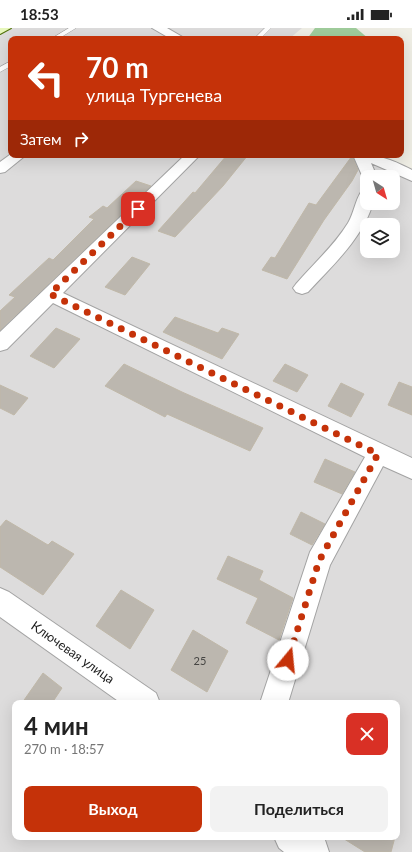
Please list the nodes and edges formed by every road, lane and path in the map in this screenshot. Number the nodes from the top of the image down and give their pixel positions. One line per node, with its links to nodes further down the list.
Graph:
1 (5, 28): 5 (street)
2 (73, 28): 6 (lane)
3 (158, 28): 7 (street)
4 (268, 28): 8 (lane)
5 (0, 31)
6 (59, 36)
7 (173, 36)
8 (260, 36)
9 (15, 158): 13 (street)
10 (190, 158): 18 (street)
11 (361, 158): 14 (street)
12 (372, 158): 15 (street)
13 (0, 169)
14 (366, 170)
15 (412, 176)
16 (364, 210): 17 (street)
17 (302, 288)
18 (50, 294): 19 (street); 20 (street)
19 (0, 344)
20 (378, 454): 21 (street); 24 (street)
21 (412, 469)
22 (0, 601): 23 (street, Ключевая улица)
23 (142, 700)
24 (275, 700)
25 (295, 840): 26 (street)
26 (313, 852)

